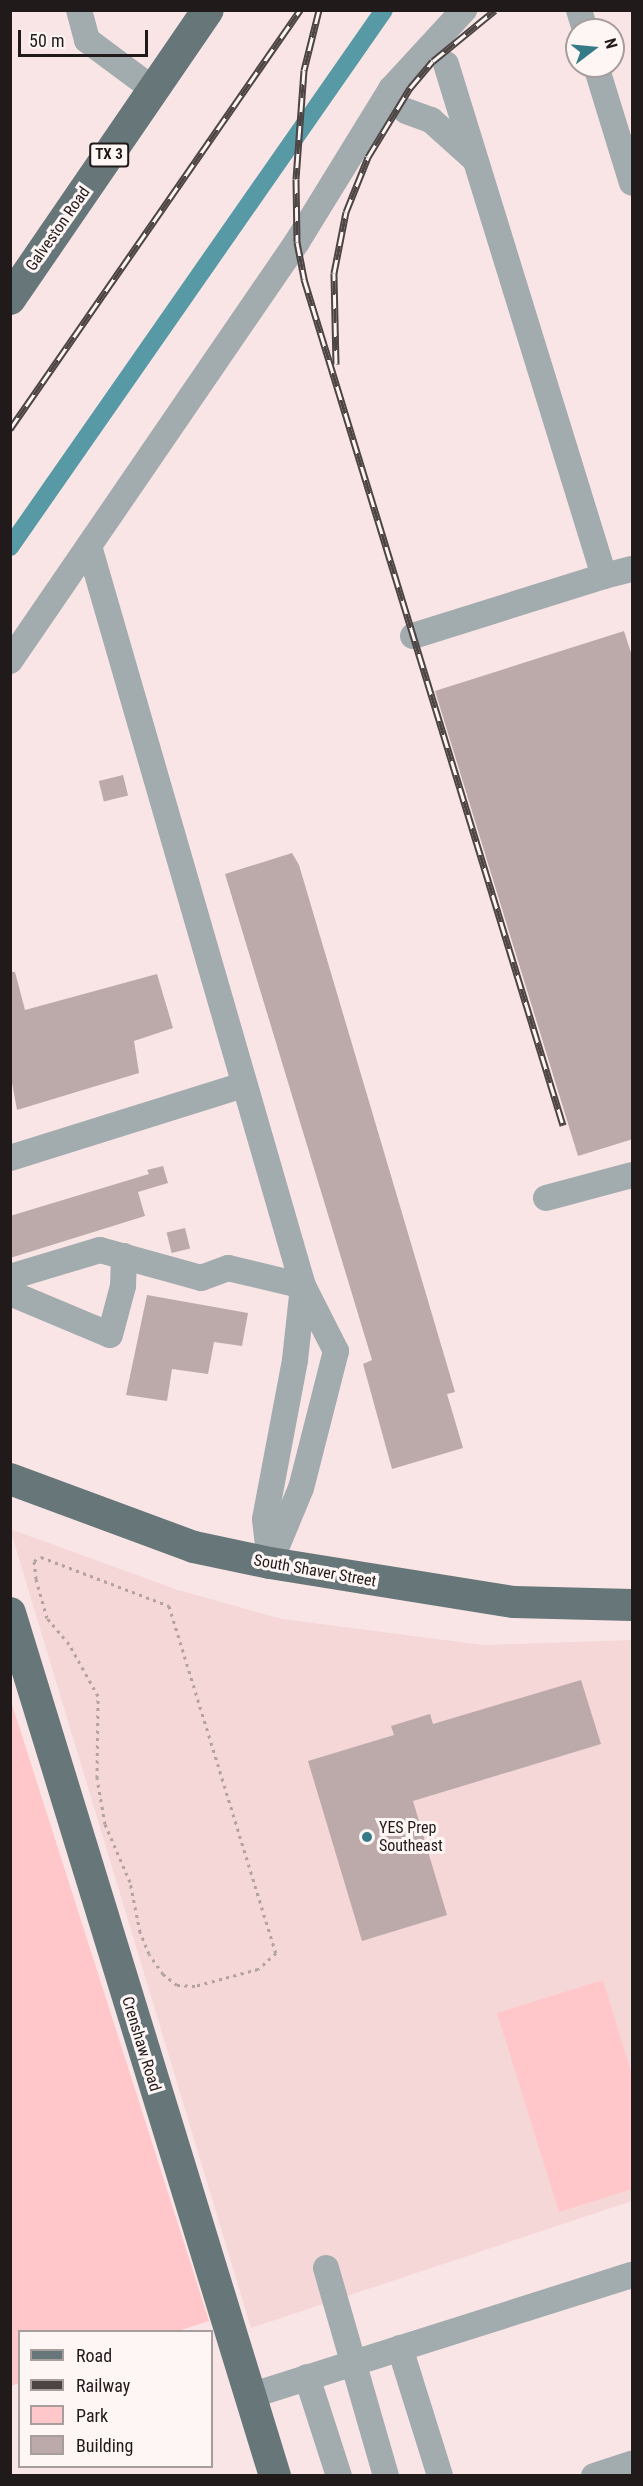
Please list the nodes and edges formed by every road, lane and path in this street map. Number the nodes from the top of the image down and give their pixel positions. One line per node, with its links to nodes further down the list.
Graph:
1 (79, 10): 6 (lane)
2 (208, 10): 6 (main road, Galveston Road / TX 3)
3 (464, 10): 11 (lane)
4 (446, 64): 8 (lane)
5 (600, 78): 9 (lane)
6 (154, 90): 10 (main road, Galveston Road / TX 3)
7 (406, 111): 8 (lane)
8 (473, 158): 13 (lane)
9 (633, 183)
10 (10, 299)
11 (89, 546): 15 (lane); 16 (lane)
12 (633, 569): 13 (lane)
13 (604, 576): 14 (lane)
14 (413, 636)
15 (10, 661)
16 (243, 1084): 17 (lane); 22 (lane)
17 (10, 1158)
18 (633, 1175): 19 (lane)
19 (546, 1198)
20 (124, 1256): 21 (lane); 22 (lane); 23 (lane)
21 (10, 1277)
22 (303, 1286): 24 (lane); 25 (lane)
23 (10, 1293)
24 (287, 1399): 25 (lane); 27 (lane)
25 (319, 1404): 28 (lane)
26 (10, 1479): 29 (main road, South Shaver Street)
27 (269, 1483): 28 (lane); 29 (lane)
28 (301, 1488): 29 (lane)
29 (270, 1563): 30 (main road, South Shaver Street)
30 (633, 1605)
31 (169, 1606): 31 (path)
32 (10, 1612): 38 (main road, Crenshaw Road)
33 (326, 2268): 36 (lane)
34 (633, 2275): 35 (lane)
35 (400, 2348): 36 (lane); 43 (lane)
36 (354, 2362): 37 (lane); 42 (lane)
37 (307, 2377): 38 (lane); 41 (lane)
38 (250, 2396): 40 (main road, Crenshaw Road)
39 (633, 2464): 44 (lane)
40 (274, 2475)
41 (339, 2475)
42 (386, 2475)
43 (440, 2475)
44 (594, 2475)

